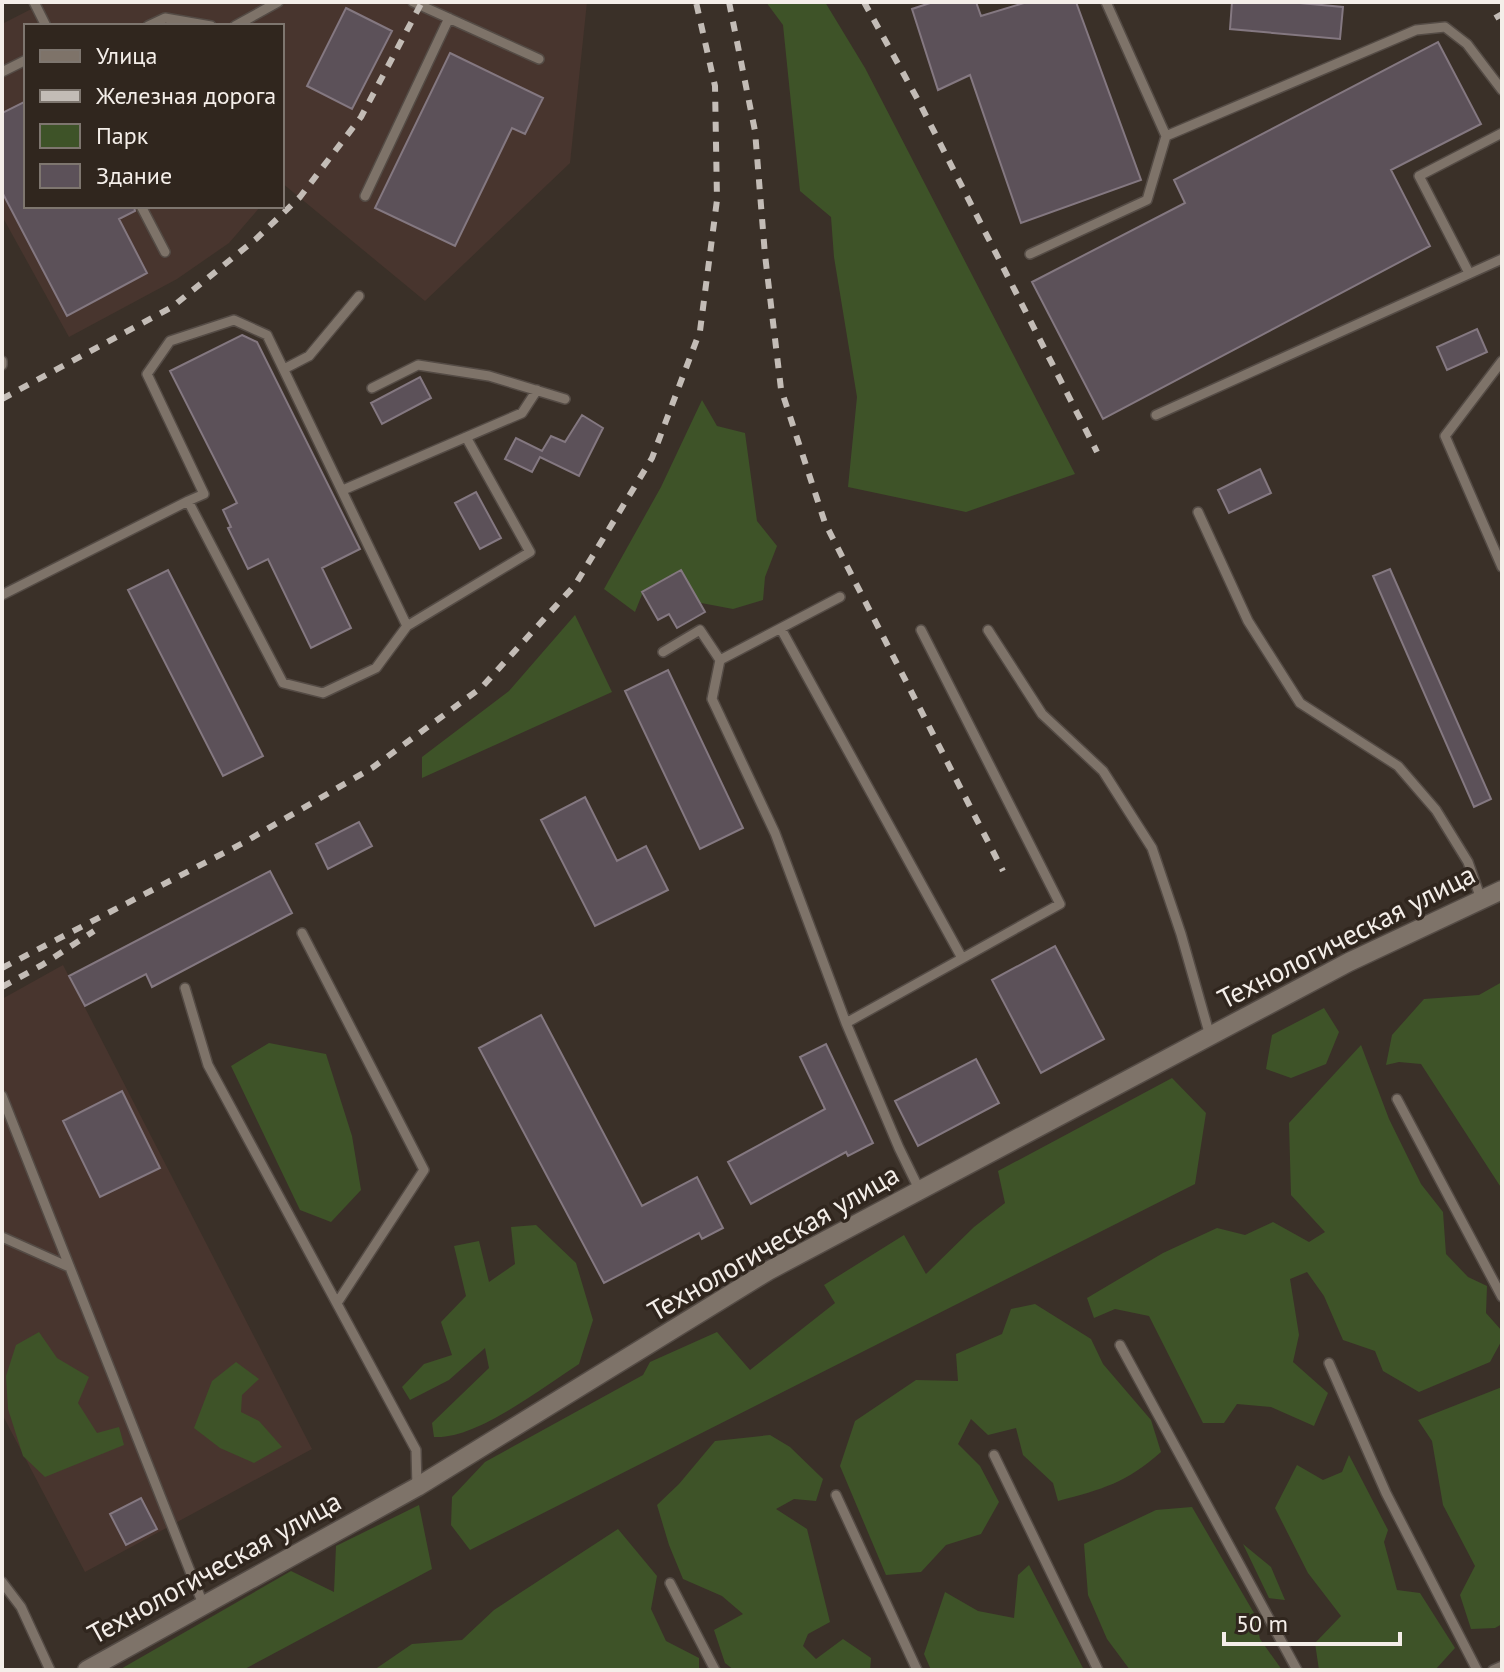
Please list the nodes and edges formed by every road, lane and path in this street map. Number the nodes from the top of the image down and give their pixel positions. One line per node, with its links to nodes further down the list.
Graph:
1 (34, 2): 6 (lane)
2 (278, 2): 9 (lane)
3 (413, 2): 5 (lane)
4 (1106, 2): 15 (lane)
5 (449, 18): 10 (lane); 16 (lane)
6 (45, 24)
7 (152, 24): 8 (lane)
8 (200, 24)
9 (239, 24)
10 (539, 59)
11 (24, 61): 12 (lane)
12 (2, 72)
13 (1502, 90): 15 (lane)
14 (1502, 133): 21 (lane)
15 (1166, 136): 19 (lane)
16 (365, 196)
17 (142, 208): 18 (lane)
18 (165, 252)
19 (1030, 254)
20 (1502, 259): 21 (lane)
21 (1469, 273): 28 (lane)
22 (359, 296): 24 (lane)
23 (1502, 361): 33 (lane)
24 (284, 369): 30 (lane); 31 (lane)
25 (372, 388): 26 (lane)
26 (537, 390): 27 (lane); 29 (lane)
27 (565, 399)
28 (1156, 415)
29 (466, 437): 30 (lane); 36 (lane)
30 (343, 490): 36 (lane)
31 (188, 501): 34 (lane); 36 (lane)
32 (1198, 512): 43 (lane)
33 (1502, 567)
34 (2, 595)
35 (840, 597): 37 (lane)
36 (407, 626)
37 (781, 629): 41 (lane); 45 (lane)
38 (921, 630): 45 (lane)
39 (988, 630): 48 (lane)
40 (663, 652): 41 (lane)
41 (720, 660): 47 (lane)
42 (1502, 890): 43 (street, Технологическая улица)
43 (1481, 899): 48 (street, Технологическая улица)
44 (302, 933): 55 (lane)
45 (962, 958): 47 (lane)
46 (185, 988): 55 (lane)
47 (846, 1023): 51 (lane)
48 (1210, 1036): 51 (street, Технологическая улица)
49 (2, 1096): 53 (lane)
50 (1397, 1099): 54 (lane)
51 (920, 1191): 59 (street, Технологическая улица)
52 (2, 1237): 53 (lane)
53 (69, 1267): 63 (lane)
54 (1502, 1297)
55 (337, 1303): 59 (lane)
56 (1120, 1345): 70 (lane)
57 (1329, 1363): 71 (lane)
58 (994, 1455): 69 (lane)
59 (417, 1487): 63 (street, Технологическая улица)
60 (836, 1495): 68 (lane)
61 (2, 1582): 65 (lane)
62 (670, 1583): 67 (lane)
63 (203, 1604): 66 (street, Технологическая улица)
64 (1502, 1666): 72 (lane)
65 (50, 1670)
66 (87, 1670)
67 (715, 1670)
68 (917, 1670)
69 (1098, 1670)
70 (1297, 1670)
71 (1477, 1670)
72 (1493, 1670)

